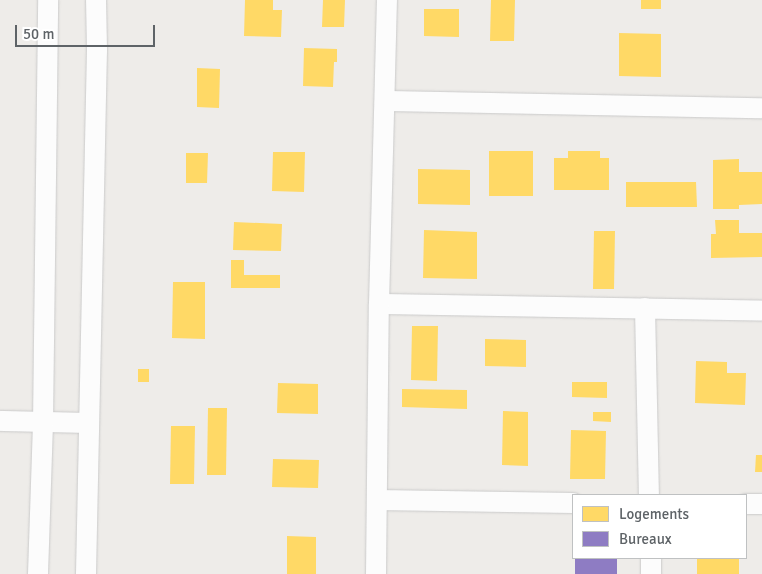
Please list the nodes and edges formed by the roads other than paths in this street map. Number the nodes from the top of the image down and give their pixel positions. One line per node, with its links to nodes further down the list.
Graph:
1 (48, 0): 10 (street)
2 (96, 0): 11 (street)
3 (387, 0): 4 (street)
4 (386, 101): 5 (street); 6 (street)
5 (762, 108)
6 (379, 304): 7 (street); 13 (street)
7 (645, 308): 8 (street); 12 (street)
8 (762, 311)
9 (0, 421): 10 (street)
10 (43, 423): 11 (street); 18 (street)
11 (89, 423): 19 (street)
12 (649, 494)
13 (377, 500): 14 (street); 20 (street)
14 (572, 503)
15 (747, 504): 16 (street)
16 (762, 504)
17 (651, 559): 21 (street)
18 (38, 574)
19 (86, 574)
20 (376, 574)
21 (651, 574)

